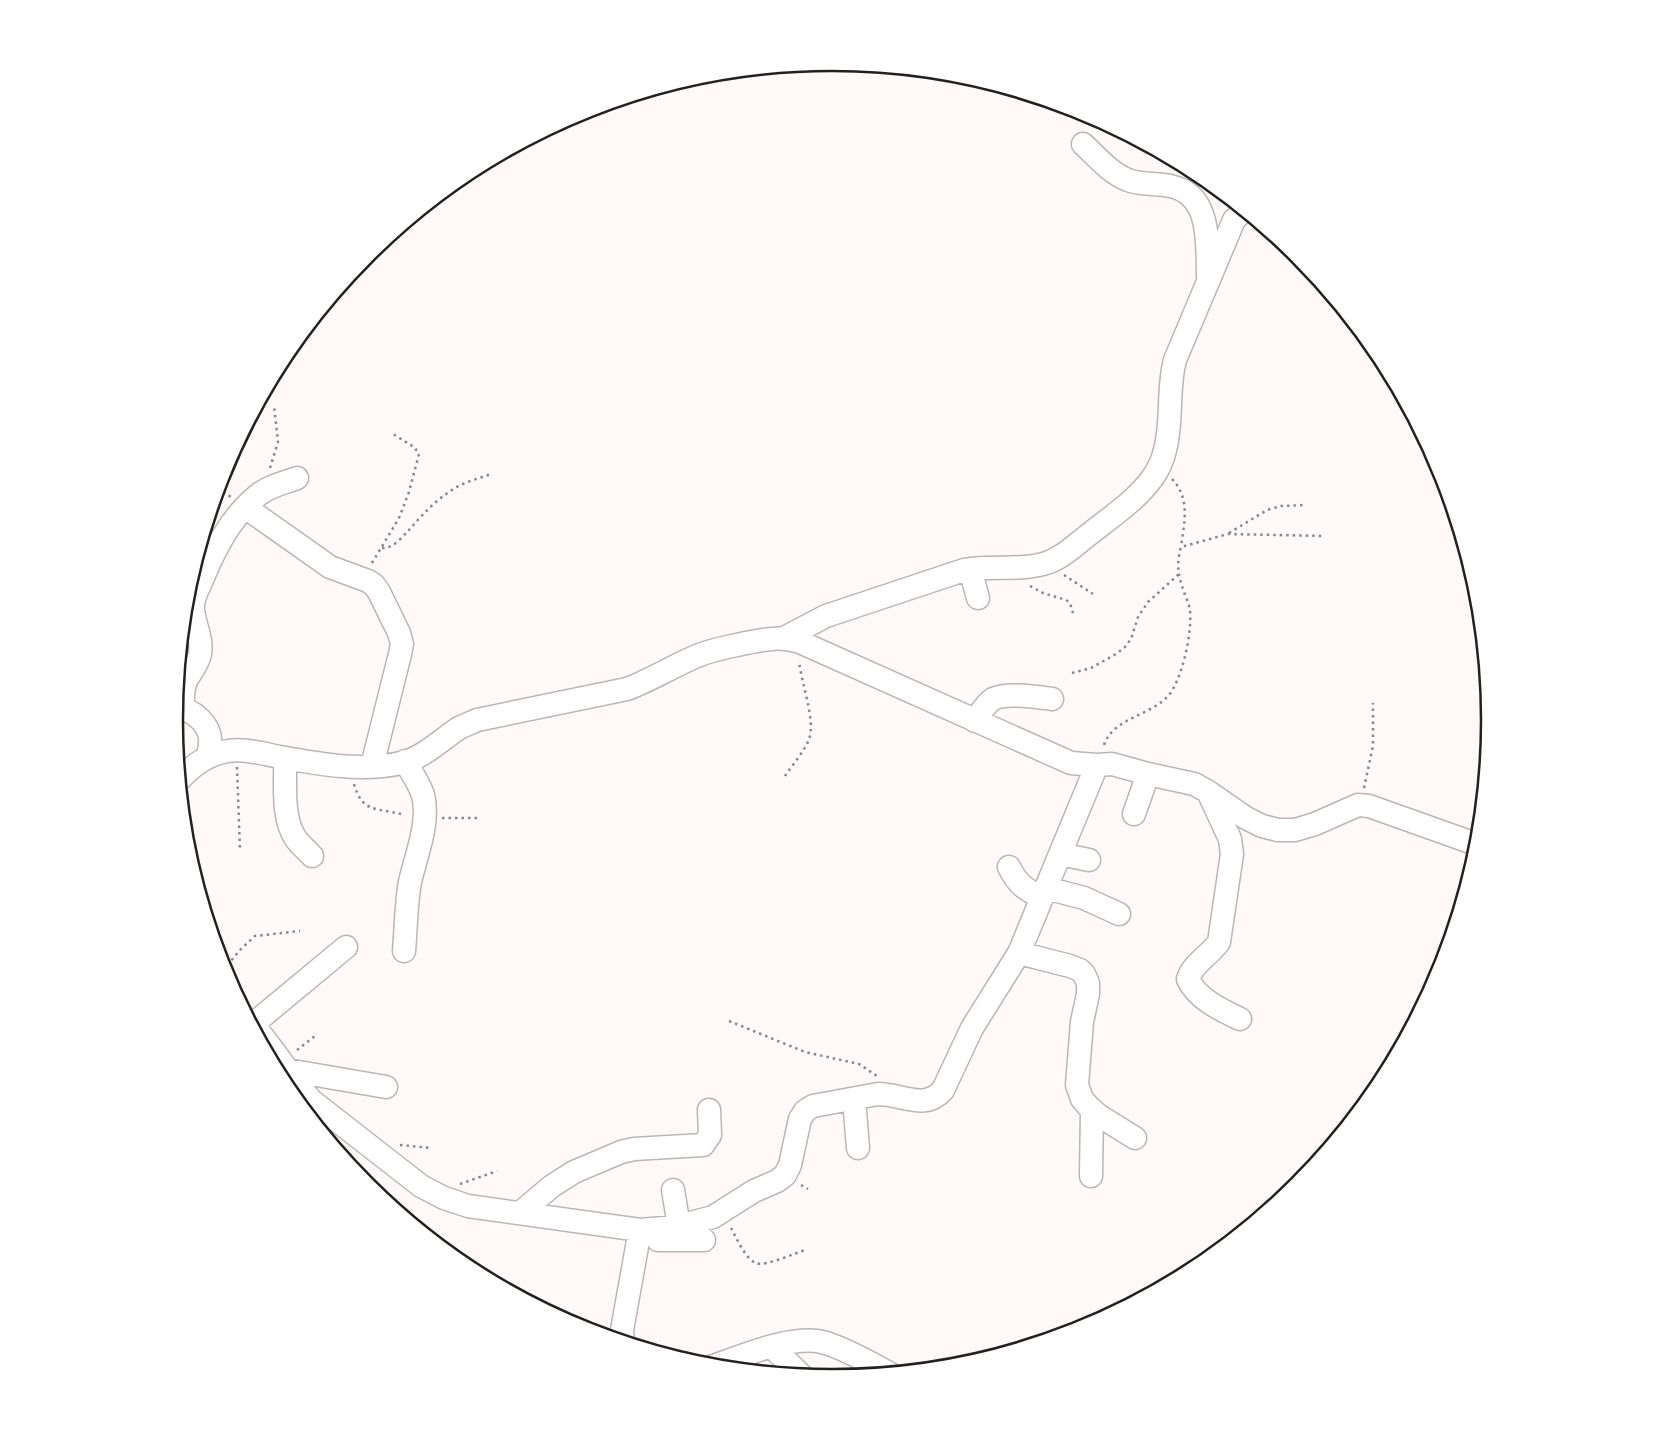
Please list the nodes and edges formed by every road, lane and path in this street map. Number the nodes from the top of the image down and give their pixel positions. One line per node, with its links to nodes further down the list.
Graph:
1 (1083, 144): 3 (street)
2 (1239, 215): 3 (street)
3 (1208, 282): 6 (street)
4 (274, 406): 9 (path)
5 (393, 434): 14 (path)
6 (1158, 466): 13 (path); 15 (street)
7 (491, 474): 14 (path)
8 (297, 478): 9 (street)
9 (252, 500): 19 (street); 25 (street)
10 (1305, 505): 11 (path)
11 (1228, 534): 12 (path); 13 (path)
12 (1324, 536)
13 (1181, 547): 18 (path)
14 (381, 548): 19 (path)
15 (1046, 563): 16 (street); 20 (path)
16 (1014, 567): 17 (street); 22 (path)
17 (970, 569): 21 (street); 23 (street)
18 (1179, 574): 24 (path); 34 (path)
19 (361, 579): 36 (street)
20 (1092, 594)
21 (978, 598)
22 (1073, 613)
23 (792, 640): 29 (street); 33 (street); 39 (path)
24 (1072, 673)
25 (184, 689)
26 (1052, 699): 29 (street)
27 (1373, 703): 41 (path)
28 (183, 709): 31 (street)
29 (975, 721): 34 (street)
30 (236, 750): 31 (street); 32 (street); 47 (path)
31 (208, 756): 37 (street)
32 (285, 758): 35 (street); 49 (street)
33 (405, 761): 36 (street); 44 (street)
34 (1096, 765): 38 (street); 48 (street)
35 (348, 766): 36 (street); 42 (path)
36 (372, 766)
37 (185, 773)
38 (1148, 774): 40 (street); 43 (street)
39 (786, 776)
40 (1207, 791): 41 (street); 59 (street)
41 (1358, 805): 46 (street)
42 (401, 814)
43 (1134, 814)
44 (424, 818): 45 (path); 56 (street)
45 (481, 818)
46 (1470, 842)
47 (240, 850)
48 (1060, 854): 50 (street); 52 (street)
49 (312, 856)
50 (1089, 860)
51 (1009, 867): 52 (street)
52 (1044, 893): 53 (street); 57 (street)
53 (1119, 914)
54 (300, 931): 58 (path)
55 (346, 947): 60 (street)
56 (404, 951)
57 (1019, 953): 67 (street); 69 (street)
58 (230, 962)
59 (1240, 1018)
60 (257, 1020)
61 (729, 1022): 65 (path)
62 (316, 1036): 64 (path)
63 (276, 1054): 64 (street)
64 (284, 1066): 66 (street); 75 (street)
65 (883, 1081)
66 (386, 1087)
67 (854, 1098): 71 (street); 76 (street)
68 (708, 1110): 77 (street)
69 (1092, 1110): 70 (street); 73 (street)
70 (1135, 1138)
71 (858, 1148)
72 (497, 1171): 75 (path)
73 (1091, 1176)
74 (674, 1190): 78 (street)
75 (433, 1192): 77 (street)
76 (722, 1212): 78 (street); 81 (path)
77 (520, 1213): 79 (street)
78 (679, 1226): 79 (street)
79 (644, 1238): 80 (street); 82 (street)
80 (704, 1240)
81 (805, 1250)
82 (622, 1335)
83 (776, 1358): 84 (street); 85 (street); 86 (street)
84 (739, 1363)
85 (790, 1368)
86 (879, 1368)

